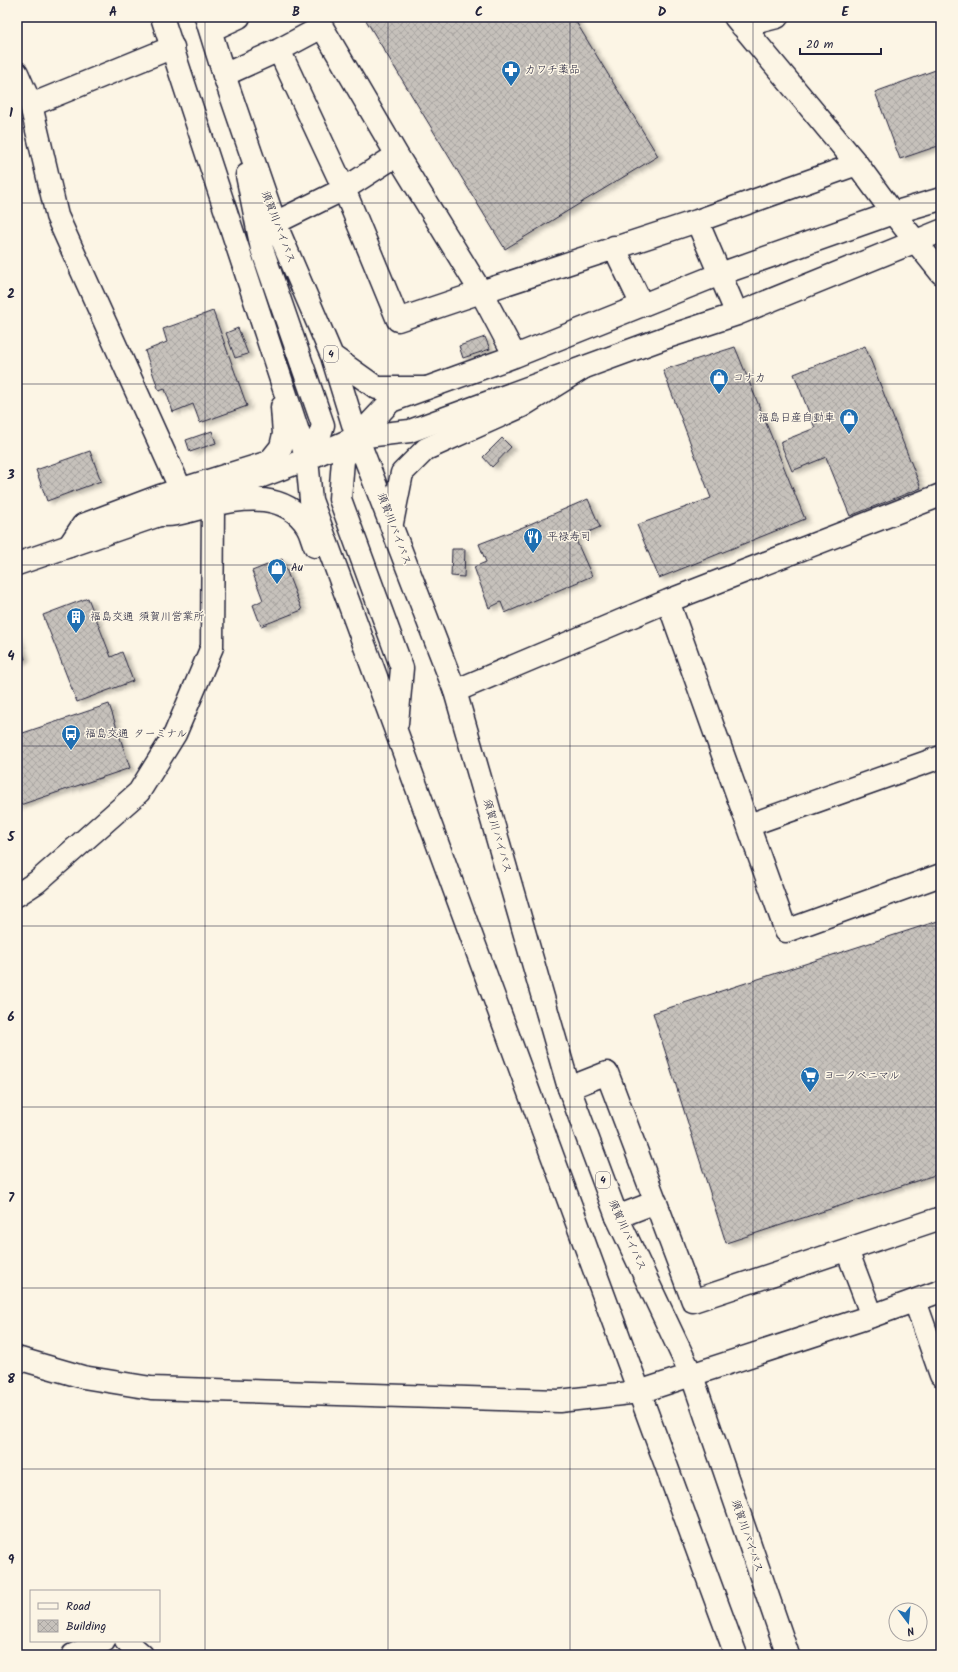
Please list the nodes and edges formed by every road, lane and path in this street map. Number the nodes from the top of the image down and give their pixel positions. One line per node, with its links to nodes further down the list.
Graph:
1 (162, 17): 6 (main road)
2 (239, 17): 5 (main road)
3 (777, 17): 4 (main road)
4 (739, 22): 12 (main road)
5 (208, 24): 9 (main road, 須賀川バイパス / 4)
6 (173, 47): 10 (main road); 29 (main road)
7 (279, 50): 9 (main road); 11 (main road); 13 (main road)
8 (17, 73): 10 (main road)
9 (226, 82): 17 (main road, 須賀川バイパス / 4); 32 (main road)
10 (31, 105): 33 (main road)
11 (397, 155): 13 (main road); 23 (main road)
12 (857, 164): 15 (main road); 16 (main road)
13 (344, 189): 17 (main road); 23 (main road)
14 (941, 199): 15 (main road)
15 (893, 213): 19 (main road); 22 (main road)
16 (697, 221): 20 (main road); 22 (main road)
17 (275, 223): 26 (main road, 須賀川バイパス / 4)
18 (941, 231): 19 (main road)
19 (916, 241): 21 (main road); 25 (main road)
20 (614, 247): 23 (main road); 24 (main road)
21 (941, 273)
22 (720, 274): 24 (main road); 25 (main road)
23 (481, 292): 27 (main road)
24 (642, 305): 27 (main road)
25 (737, 314): 28 (main road)
26 (332, 356): 30 (main road); 31 (main road, 須賀川バイパス / 4)
27 (515, 356): 30 (main road)
28 (583, 368): 31 (main road); 37 (main road)
29 (280, 380): 32 (main road); 33 (main road)
30 (426, 388): 31 (main road)
31 (358, 436): 32 (main road); 37 (main road, 須賀川バイパス / 4); 43 (main road)
32 (307, 459): 36 (main road); 41 (main road)
33 (182, 490): 38 (main road)
34 (941, 495): 40 (main road)
35 (214, 505): 36 (main road); 41 (main road); 47 (main road)
36 (159, 515): 38 (main road)
37 (392, 523): 42 (main road, 須賀川バイパス / 4)
38 (69, 546): 39 (main road)
39 (17, 564)
40 (668, 601): 42 (main road); 45 (main road)
41 (381, 688): 43 (main road)
42 (455, 691): 48 (main road, 須賀川バイパス / 4)
43 (397, 730): 59 (main road)
44 (941, 757): 45 (main road)
45 (749, 825): 46 (main road)
46 (941, 875)
47 (17, 895)
48 (569, 1088): 49 (main road); 50 (main road, 須賀川バイパス / 4)
49 (656, 1202): 50 (main road); 52 (main road)
50 (617, 1217): 58 (main road, 須賀川バイパス / 4)
51 (941, 1218): 52 (main road)
52 (847, 1250): 55 (main road)
53 (941, 1291): 54 (main road)
54 (915, 1301): 55 (main road); 57 (main road)
55 (872, 1316): 58 (main road)
56 (17, 1358): 59 (main road)
57 (941, 1375)
58 (692, 1376): 59 (main road); 65 (main road, 須賀川バイパス / 4)
59 (639, 1392): 64 (main road)
60 (102, 1642): 62 (main road)
61 (127, 1642): 63 (main road)
62 (73, 1655)
63 (142, 1655)
64 (736, 1655)
65 (788, 1655)

